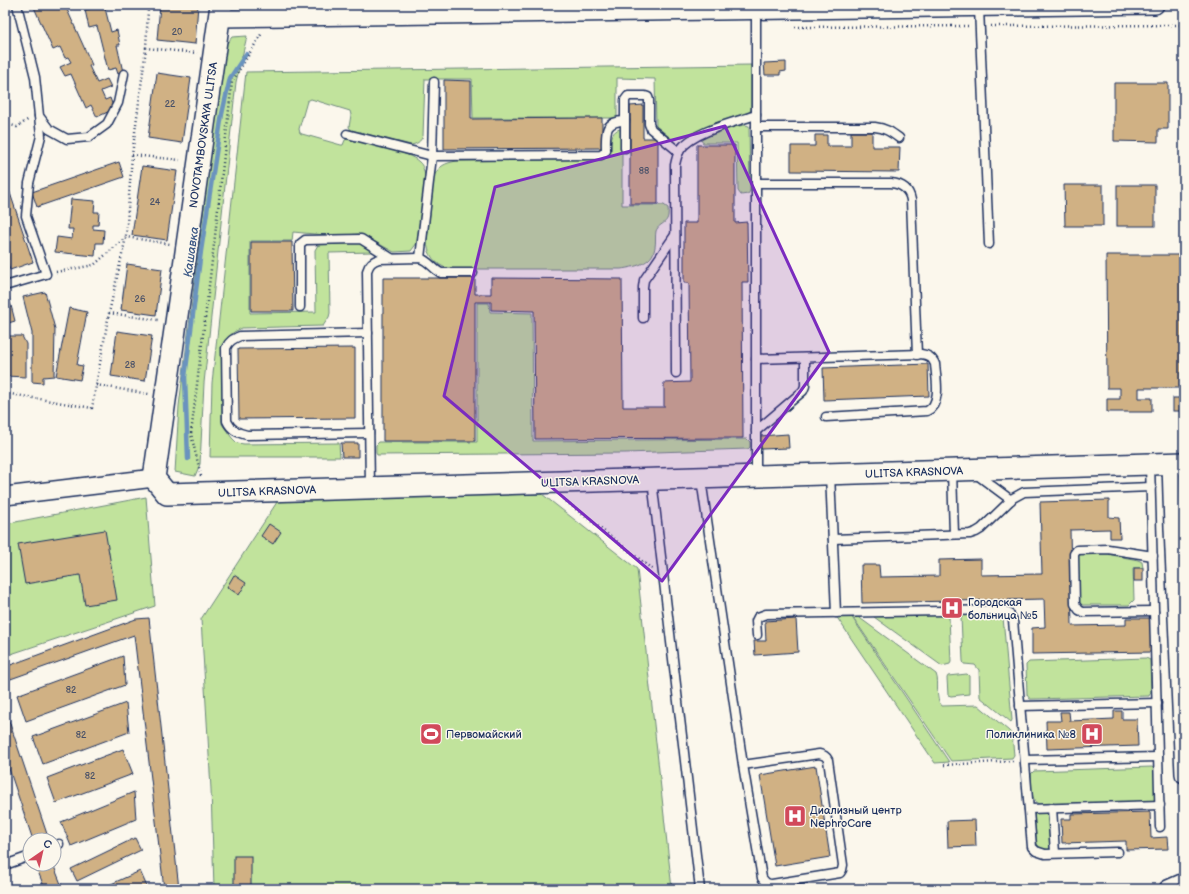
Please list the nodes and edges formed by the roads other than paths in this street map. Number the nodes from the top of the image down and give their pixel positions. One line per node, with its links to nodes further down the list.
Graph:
1 (16, 5): 14 (lane)
2 (1139, 5): 3 (street); 5 (street)
3 (1155, 5)
4 (1002, 6): 5 (street); 6 (street)
5 (1061, 6)
6 (980, 8): 9 (street); 24 (lane)
7 (644, 9): 9 (street); 10 (street)
8 (220, 11): 10 (street); 44 (street, NOVOTAMBOVSKAYA ULITSA)
9 (756, 11): 13 (lane)
10 (274, 18)
11 (124, 74): 14 (lane)
12 (434, 82): 21 (lane)
13 (756, 115): 16 (lane); 20 (lane)
14 (39, 116): 28 (lane)
15 (625, 121): 19 (lane); 20 (lane); 21 (lane)
16 (756, 127): 18 (lane); 22 (lane)
17 (347, 134): 21 (lane)
18 (899, 138)
19 (625, 148)
20 (679, 152): 23 (lane)
21 (432, 156): 26 (lane)
22 (756, 183): 32 (lane); 34 (lane)
23 (675, 234): 30 (lane); 35 (lane)
24 (989, 244)
25 (391, 258): 26 (lane); 29 (lane); 31 (lane)
26 (420, 258): 27 (lane)
27 (473, 273)
28 (5, 286)
29 (300, 307)
30 (643, 318)
31 (368, 334): 38 (lane); 38 (lane)
32 (917, 355): 33 (lane); 36 (lane)
33 (804, 358): 34 (lane); 37 (lane)
34 (756, 359): 37 (lane)
35 (676, 373)
36 (826, 417)
37 (756, 431): 43 (lane)
38 (369, 433): 48 (lane)
39 (1178, 463): 40 (street, ULITSA KRASNOVA); 62 (street)
40 (1150, 464): 41 (street, ULITSA KRASNOVA); 47 (lane)
41 (962, 470): 42 (street, ULITSA KRASNOVA); 50 (lane); 51 (lane)
42 (830, 474): 43 (street, ULITSA KRASNOVA); 52 (lane)
43 (756, 476): 45 (street, ULITSA KRASNOVA)
44 (154, 478): 48 (street, ULITSA KRASNOVA); 49 (street)
45 (701, 478): 46 (street, ULITSA KRASNOVA); 61 (lane)
46 (652, 479): 48 (street, ULITSA KRASNOVA); 72 (lane)
47 (1151, 487): 50 (lane); 53 (lane)
48 (370, 488)
49 (5, 496)
50 (1011, 500): 51 (lane)
51 (954, 534): 52 (lane)
52 (833, 539): 55 (lane)
53 (1153, 556): 54 (lane); 54 (lane)
54 (1154, 611): 57 (lane)
55 (836, 612): 56 (lane); 58 (lane)
56 (757, 635)
57 (1157, 703): 58 (lane); 59 (lane)
58 (1020, 706): 60 (lane)
59 (1158, 757): 60 (lane); 63 (lane)
60 (1025, 760): 65 (lane)
61 (743, 765): 61 (lane)
62 (1184, 774)
63 (1160, 805): 64 (lane); 66 (lane)
64 (1052, 808): 65 (lane); 68 (lane)
65 (1029, 809): 68 (lane)
66 (1160, 827)
67 (1118, 852): 68 (lane)
68 (1055, 853)
69 (22, 859): 70 (lane)
70 (5, 866)
71 (1184, 882): 73 (street)
72 (700, 889)
73 (1168, 889)

